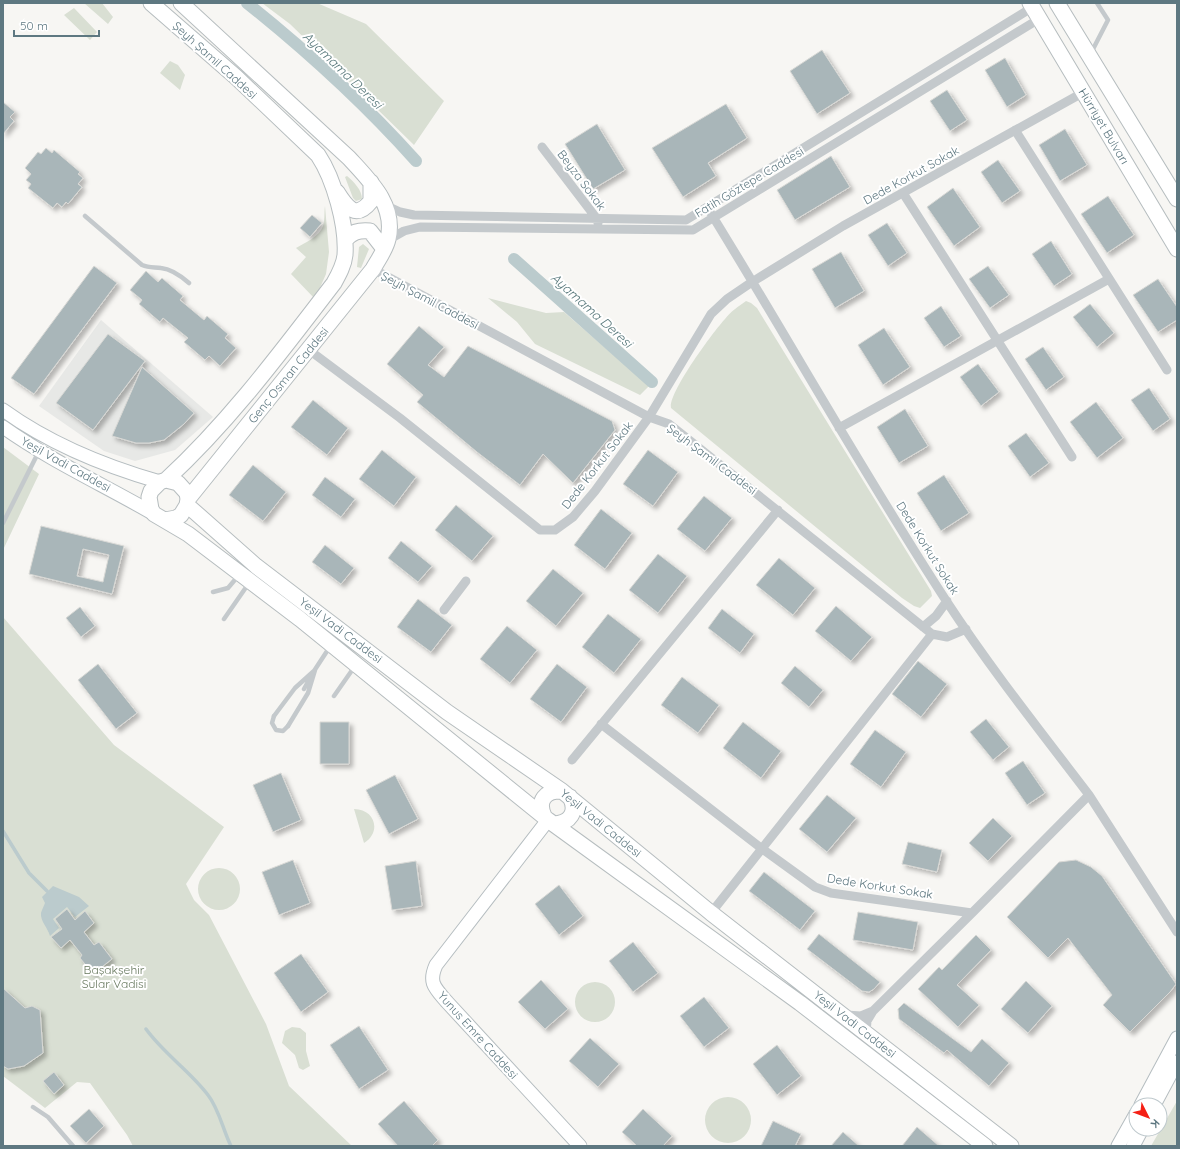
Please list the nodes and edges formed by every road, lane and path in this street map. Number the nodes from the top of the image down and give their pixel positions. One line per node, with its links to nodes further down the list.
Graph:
1 (151, 3): 11 (main road, Şeyh Şamil Caddesi)
2 (181, 3): 10 (main road, Şeyh Şamil Caddesi)
3 (1056, 3): 6 (main road, Hürriyet Bulvarı)
4 (1097, 3): 6 (lane)
5 (1034, 10): 7 (main road, Hürriyet Bulvarı); 15 (street, Fatih Göztepe Caddesi); 17 (street, Fatih Göztepe Caddesi)
6 (1090, 57): 13 (main road, Hürriyet Bulvarı)
7 (1084, 92): 8 (street, Dede Korkut Sokak); 22 (main road, Hürriyet Bulvarı)
8 (1015, 130): 12 (street, Dede Korkut Sokak); 24 (street)
9 (542, 147): 18 (street, Beyza Sokak)
10 (371, 182): 11 (main road); 14 (main road, Şeyh Şamil Caddesi)
11 (335, 188): 20 (main road, Şeyh Şamil Caddesi)
12 (902, 193): 25 (street, Dede Korkut Sokak); 27 (street)
13 (1177, 199)
14 (386, 206): 18 (street, Fatih Göztepe Caddesi); 21 (main road, Şeyh Şamil Caddesi)
15 (707, 207): 17 (street); 18 (street, Fatih Göztepe Caddesi)
16 (85, 216): 26 (lane)
17 (713, 218): 19 (street, Fatih Göztepe Caddesi); 25 (street)
18 (597, 219): 19 (street, Beyza Sokak)
19 (598, 229): 21 (street, Fatih Göztepe Caddesi)
20 (345, 240): 21 (main road); 36 (main road, Genç Osman Caddesi)
21 (386, 244): 23 (main road, Genç Osman Caddesi)
22 (1177, 249)
23 (373, 269): 28 (main road, Genç Osman Caddesi); 31 (street, Şeyh Şamil Caddesi)
24 (1109, 279): 27 (street); 29 (street)
25 (752, 282): 31 (street, Dede Korkut Sokak); 33 (street, Dede Korkut Sokak)
26 (189, 283)
27 (997, 341): 33 (street); 35 (street)
28 (309, 350): 31 (street, Dede Korkut Sokak); 37 (main road, Genç Osman Caddesi)
29 (1167, 370)
30 (3, 410): 36 (street, Yeşil Vadi Caddesi)
31 (649, 417): 38 (street, Şeyh Şamil Caddesi)
32 (3, 427): 34 (street, Yeşil Vadi Caddesi)
33 (840, 428): 44 (street, Dede Korkut Sokak)
34 (39, 451): 39 (street, Yeşil Vadi Caddesi); 40 (lane)
35 (1072, 457)
36 (163, 481): 37 (main road); 39 (main road)
37 (188, 502): 39 (main road); 57 (main road, Yeşil Vadi Caddesi)
38 (778, 510): 47 (street, Şeyh Şamil Caddesi); 55 (street)
39 (160, 517): 41 (main road, Yeşil Vadi Caddesi)
40 (3, 523)
41 (245, 578): 43 (lane); 46 (lane); 50 (main road, Yeşil Vadi Caddesi)
42 (466, 581): 45 (street)
43 (213, 592)
44 (947, 601): 47 (street); 48 (street, Dede Korkut Sokak)
45 (444, 610)
46 (224, 619)
47 (923, 627): 49 (street, Şeyh Şamil Caddesi)
48 (966, 629): 49 (street); 58 (street, Dede Korkut Sokak)
49 (932, 634): 60 (street)
50 (332, 644): 51 (main road, Yeşil Vadi Caddesi); 52 (lane)
51 (357, 664): 54 (lane); 59 (main road, Yeşil Vadi Caddesi)
52 (314, 670): 52 (lane, bridge); 53 (lane)
53 (304, 689)
54 (334, 696)
55 (601, 724): 56 (street); 60 (street, Dede Korkut Sokak)
56 (572, 760)
57 (566, 794): 59 (main road); 59 (main road); 61 (main road, Yeşil Vadi Caddesi)
58 (1089, 796): 62 (street); 63 (street, Dede Korkut Sokak)
59 (549, 820): 75 (street, Yunus Emre Caddesi); 76 (main road, Yeşil Vadi Caddesi)
60 (761, 848): 61 (street); 62 (street, Dede Korkut Sokak)
61 (711, 913): 65 (main road, Yeşil Vadi Caddesi)
62 (972, 913): 64 (street)
63 (1177, 932)
64 (873, 1011): 65 (street); 66 (street)
65 (842, 1015): 66 (main road, Yeşil Vadi Caddesi)
66 (866, 1033): 77 (main road, Yeşil Vadi Caddesi)
67 (1177, 1038): 69 (street)
68 (1177, 1062): 70 (street)
69 (1145, 1097)
70 (1158, 1097)
71 (33, 1107): 74 (lane)
72 (1128, 1128): 78 (street)
73 (1138, 1137): 79 (street)
74 (73, 1146)
75 (580, 1146)
76 (985, 1146)
77 (1011, 1146)
78 (1118, 1146)
79 (1133, 1146)

